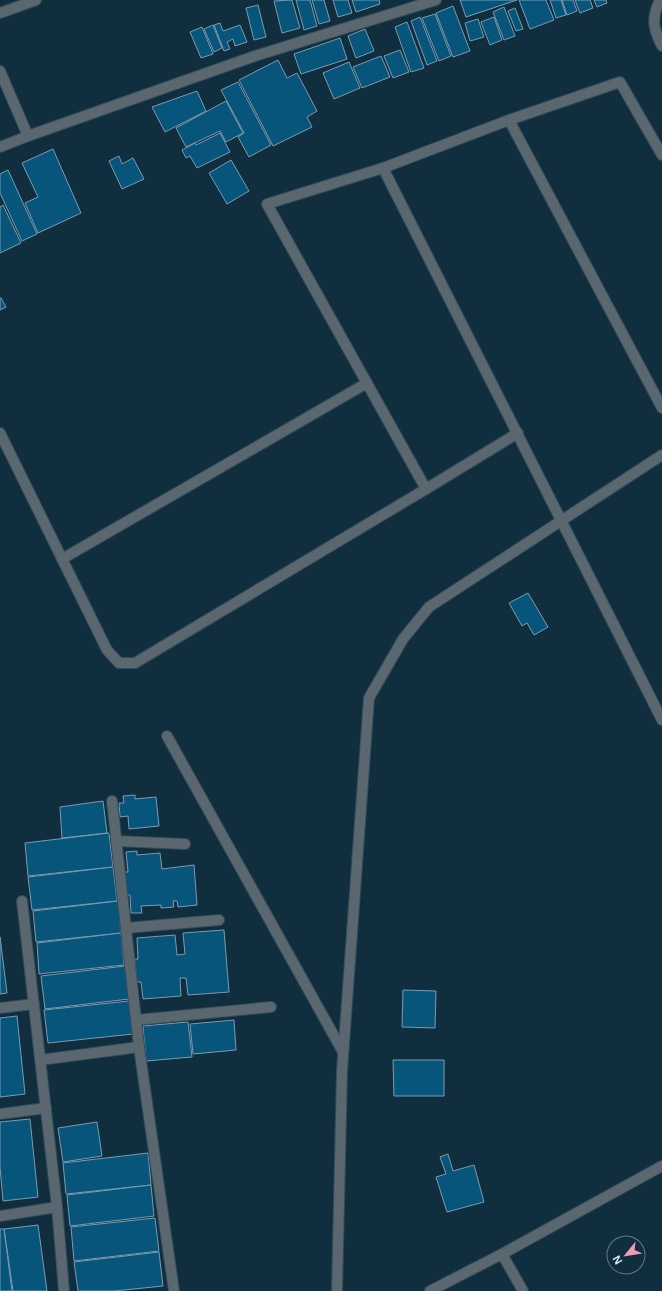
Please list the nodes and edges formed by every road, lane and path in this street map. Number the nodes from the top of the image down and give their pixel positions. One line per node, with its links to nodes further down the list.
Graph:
1 (36, 0): 4 (street)
2 (436, 0): 8 (street)
3 (660, 0): 5 (street)
4 (0, 13)
5 (662, 46)
6 (0, 71): 8 (street)
7 (509, 120): 10 (street); 11 (street); 13 (street)
8 (28, 136): 9 (street)
9 (0, 147)
10 (662, 155)
11 (383, 168): 12 (street); 15 (street)
12 (367, 383): 17 (street); 19 (street)
13 (662, 408)
14 (0, 433): 19 (street)
15 (518, 433): 17 (street); 18 (street)
16 (662, 455): 18 (street)
17 (426, 489): 19 (street)
18 (561, 521): 20 (street); 33 (street)
19 (62, 559)
20 (662, 720)
21 (167, 736): 33 (street)
22 (112, 801): 23 (street)
23 (116, 841): 24 (street); 27 (street)
24 (185, 844)
25 (22, 901): 28 (street)
26 (219, 920): 27 (street)
27 (126, 928): 31 (street)
28 (34, 1004): 30 (street); 34 (street)
29 (271, 1007): 31 (street)
30 (0, 1008)
31 (136, 1020): 32 (street)
32 (139, 1047): 34 (street); 42 (street)
33 (343, 1052): 43 (street)
34 (40, 1060): 35 (street)
35 (46, 1108): 36 (street); 38 (street)
36 (0, 1114)
37 (662, 1166): 40 (street)
38 (57, 1207): 39 (street); 41 (street)
39 (0, 1216)
40 (502, 1254): 44 (street); 45 (street)
41 (64, 1291)
42 (174, 1291)
43 (337, 1291)
44 (430, 1291)
45 (523, 1291)

